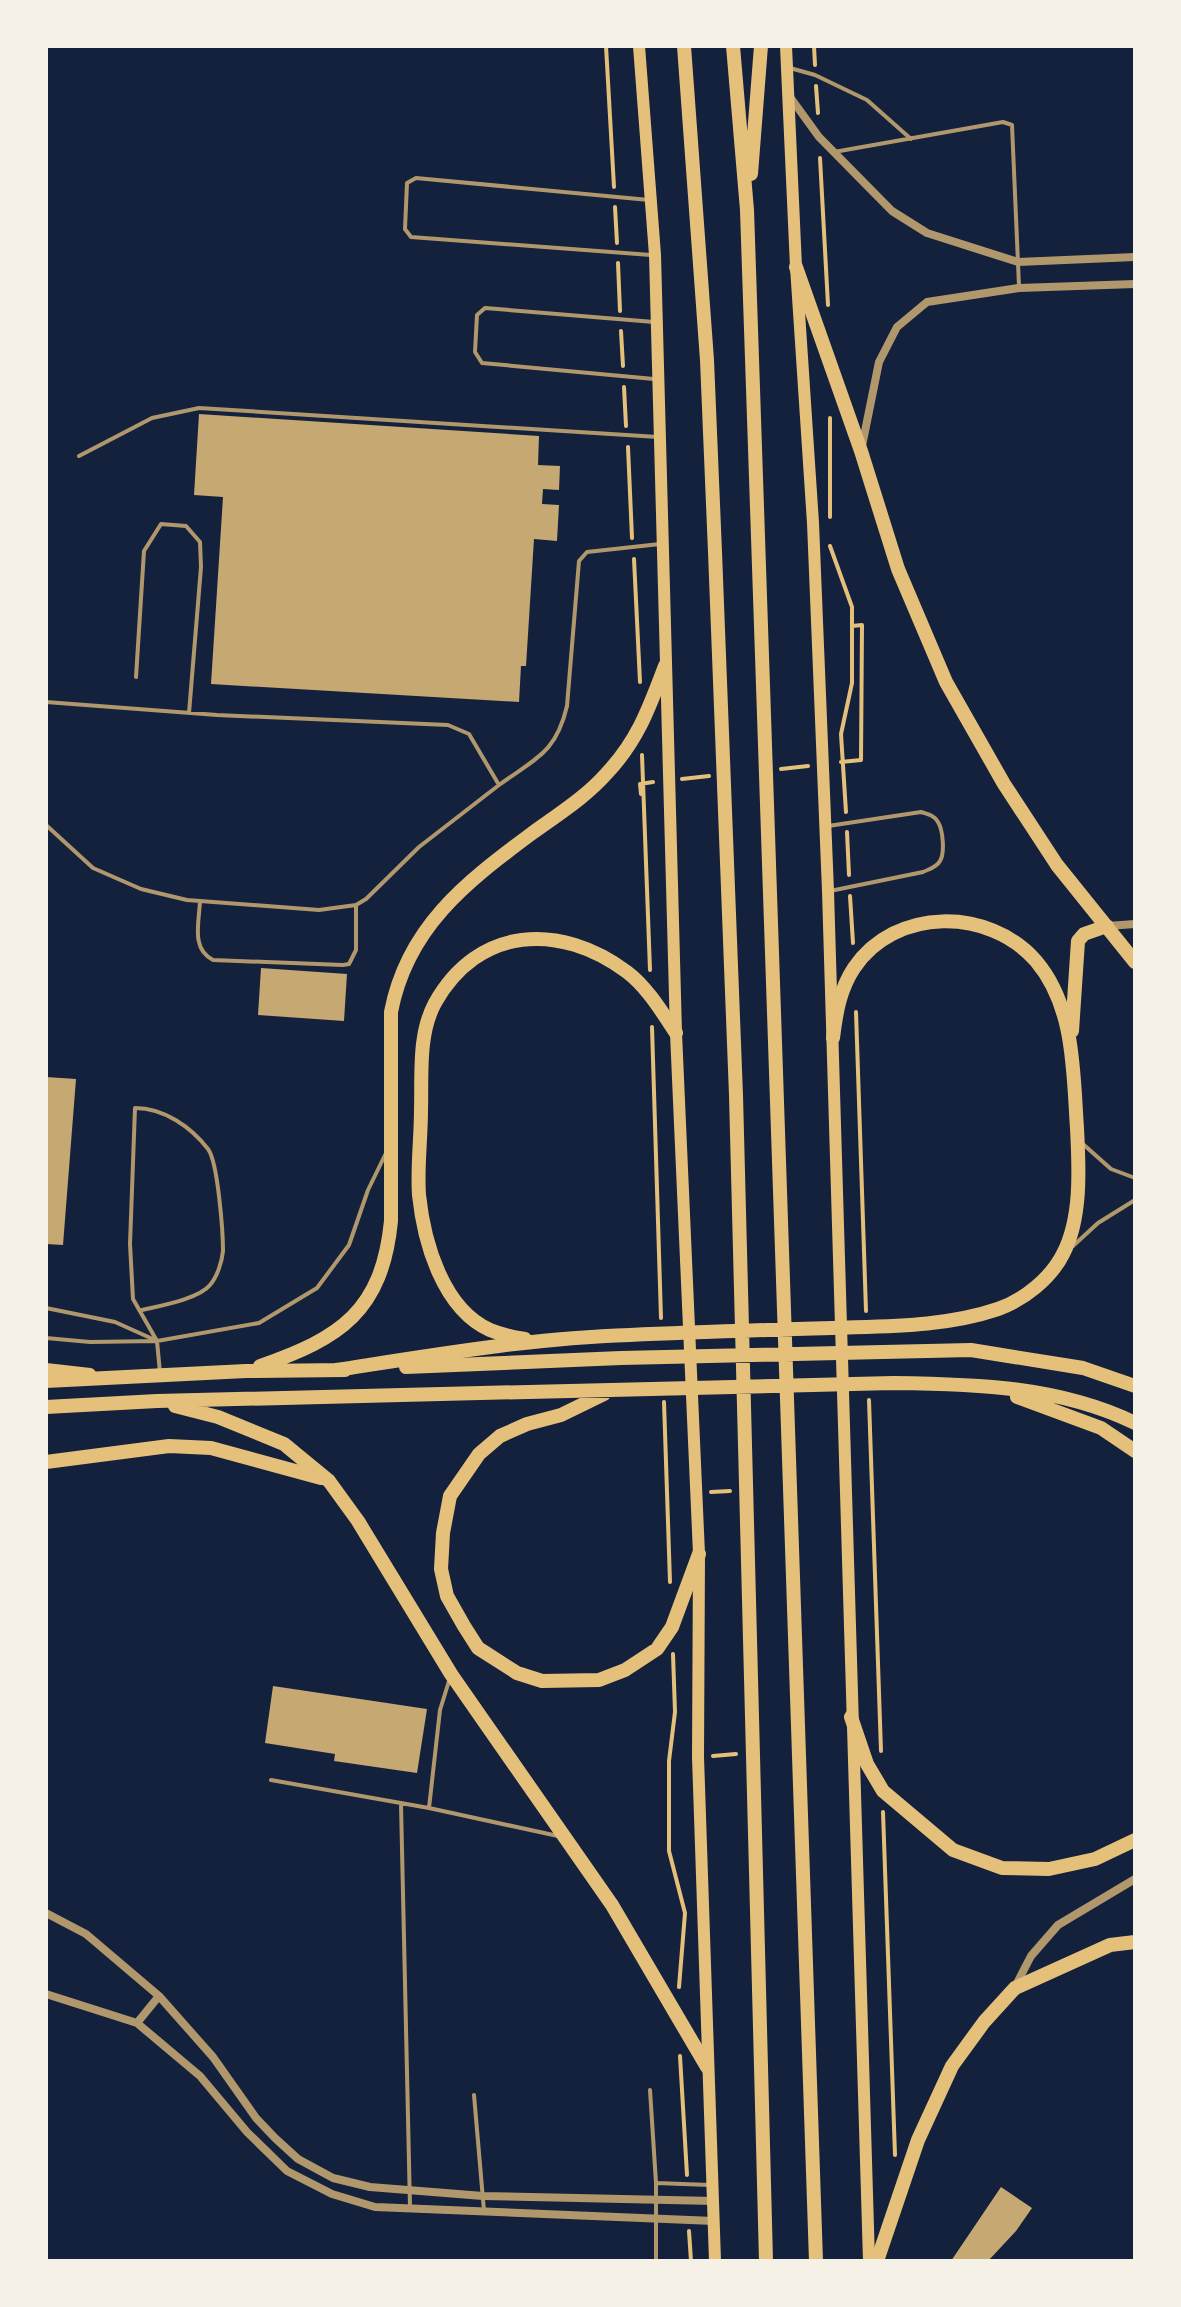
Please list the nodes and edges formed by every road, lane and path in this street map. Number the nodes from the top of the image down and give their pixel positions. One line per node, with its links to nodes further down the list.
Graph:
1 (606, 46): 14 (path)
2 (639, 46): 15 (main road)
3 (684, 46): 95 (highway)
4 (733, 46): 16 (highway)
5 (761, 46): 16 (highway)
6 (786, 46): 8 (main road)
7 (814, 46): 9 (path)
8 (787, 68): 9 (lane); 10 (main road)
9 (815, 75): 11 (path); 12 (lane)
10 (789, 95): 11 (street); 21 (main road)
11 (819, 137): 13 (street); 24 (path)
12 (911, 139): 13 (lane); 20 (lane)
13 (834, 152): 20 (street)
14 (614, 197): 15 (lane); 17 (path); 17 (lane)
15 (652, 200): 18 (main road)
16 (747, 210): 140 (highway)
17 (617, 252): 18 (lane); 25 (path)
18 (655, 255): 26 (main road)
19 (1135, 257): 20 (street)
20 (1018, 262): 23 (lane)
21 (796, 267): 32 (highway); 50 (main road)
22 (1135, 284): 23 (street)
23 (1019, 288): 32 (street)
24 (828, 317)
25 (621, 320): 26 (lane); 27 (path); 27 (lane)
26 (656, 322): 28 (main road)
27 (624, 376): 28 (lane); 30 (path)
28 (657, 379): 31 (main road)
29 (831, 407): 34 (path)
30 (627, 435): 31 (lane); 33 (lane); 37 (path)
31 (659, 437): 35 (main road)
32 (861, 451): 58 (highway)
33 (79, 456)
34 (830, 529)
35 (662, 544): 37 (lane); 39 (main road)
36 (830, 544): 38 (path)
37 (633, 547): 41 (path); 47 (lane)
38 (852, 626): 45 (path); 48 (path)
39 (665, 666): 63 (main road); 67 (highway)
40 (136, 677): 43 (lane)
41 (640, 685)
42 (46, 702): 43 (lane)
43 (189, 713): 47 (lane)
44 (642, 754): 52 (path)
45 (861, 760)
46 (640, 784): 52 (path)
47 (499, 785): 56 (lane)
48 (847, 824): 50 (lane); 53 (path); 53 (lane)
49 (46, 825): 55 (lane)
50 (825, 826): 54 (main road)
51 (657, 840): 52 (path)
52 (645, 841): 61 (path)
53 (849, 886): 54 (lane); 60 (path)
54 (828, 891): 64 (main road)
55 (200, 901): 56 (lane); 56 (lane)
56 (356, 905)
57 (1135, 924): 58 (street)
58 (1107, 926): 59 (highway); 65 (highway)
59 (1135, 962)
60 (854, 968): 64 (highway); 65 (highway)
61 (651, 997): 63 (highway); 74 (path); 77 (highway)
62 (855, 1000): 73 (path)
63 (676, 1033): 96 (main road)
64 (833, 1038): 101 (main road)
65 (1071, 1041): 66 (highway)
66 (1077, 1137): 68 (lane); 70 (highway)
67 (391, 1144): 76 (lane); 80 (highway)
68 (1135, 1178)
69 (1135, 1200): 70 (lane)
70 (1063, 1254): 77 (highway)
71 (46, 1308): 76 (lane)
72 (142, 1310): 72 (lane); 76 (lane)
73 (866, 1316)
74 (662, 1328)
75 (46, 1338): 76 (lane)
76 (157, 1341): 81 (lane)
77 (542, 1342): 79 (highway)
78 (46, 1369): 82 (main road)
79 (336, 1370): 80 (highway); 85 (highway)
80 (246, 1371): 81 (highway)
81 (160, 1375): 82 (highway)
82 (113, 1377): 83 (highway)
83 (46, 1381)
84 (982, 1384): 86 (highway); 91 (highway); 92 (highway)
85 (1135, 1386)
86 (611, 1391): 89 (highway); 99 (highway)
87 (664, 1391): 98 (path)
88 (869, 1396): 104 (path)
89 (157, 1401): 90 (highway); 94 (highway)
90 (46, 1407)
91 (1135, 1423)
92 (1135, 1451)
93 (46, 1462): 94 (highway)
94 (329, 1481): 100 (highway)
95 (747, 1491): 96 (path); 102 (highway)
96 (696, 1492): 97 (main road)
97 (699, 1554): 99 (highway); 103 (main road)
98 (671, 1596)
99 (672, 1627): 117 (path)
100 (451, 1674): 108 (lane); 109 (highway)
101 (851, 1717): 106 (highway); 141 (main road)
102 (754, 1752): 103 (path); 139 (highway)
103 (698, 1757): 120 (main road)
104 (882, 1760)
105 (271, 1780): 107 (lane)
106 (883, 1791): 110 (highway); 123 (path)
107 (401, 1804): 108 (lane); 127 (lane)
108 (429, 1808): 109 (lane)
109 (564, 1838): 117 (highway)
110 (1135, 1840)
111 (1135, 1879): 114 (street)
112 (46, 1913): 116 (street)
113 (1135, 1942): 114 (highway)
114 (1015, 1988): 142 (highway)
115 (46, 1994): 118 (street)
116 (159, 1996): 118 (street); 127 (street)
117 (677, 2016): 120 (highway)
118 (137, 2023): 131 (street)
119 (679, 2046): 125 (path)
120 (707, 2067): 126 (main road)
121 (650, 2090): 124 (lane)
122 (474, 2095): 128 (lane)
123 (895, 2168)
124 (656, 2183): 125 (lane); 129 (lane)
125 (688, 2184): 126 (lane)
126 (714, 2185): 130 (main road)
127 (409, 2190): 128 (street); 131 (lane)
128 (483, 2196): 129 (street); 132 (lane)
129 (656, 2199): 130 (street); 133 (lane)
130 (714, 2201): 135 (main road)
131 (410, 2207): 132 (street)
132 (484, 2211): 133 (street)
133 (656, 2219): 134 (street); 136 (lane)
134 (689, 2220): 135 (street); 137 (path)
135 (714, 2221): 138 (main road)
136 (656, 2261)
137 (691, 2261)
138 (715, 2261)
139 (766, 2261)
140 (816, 2261)
141 (869, 2261)
142 (877, 2261)

